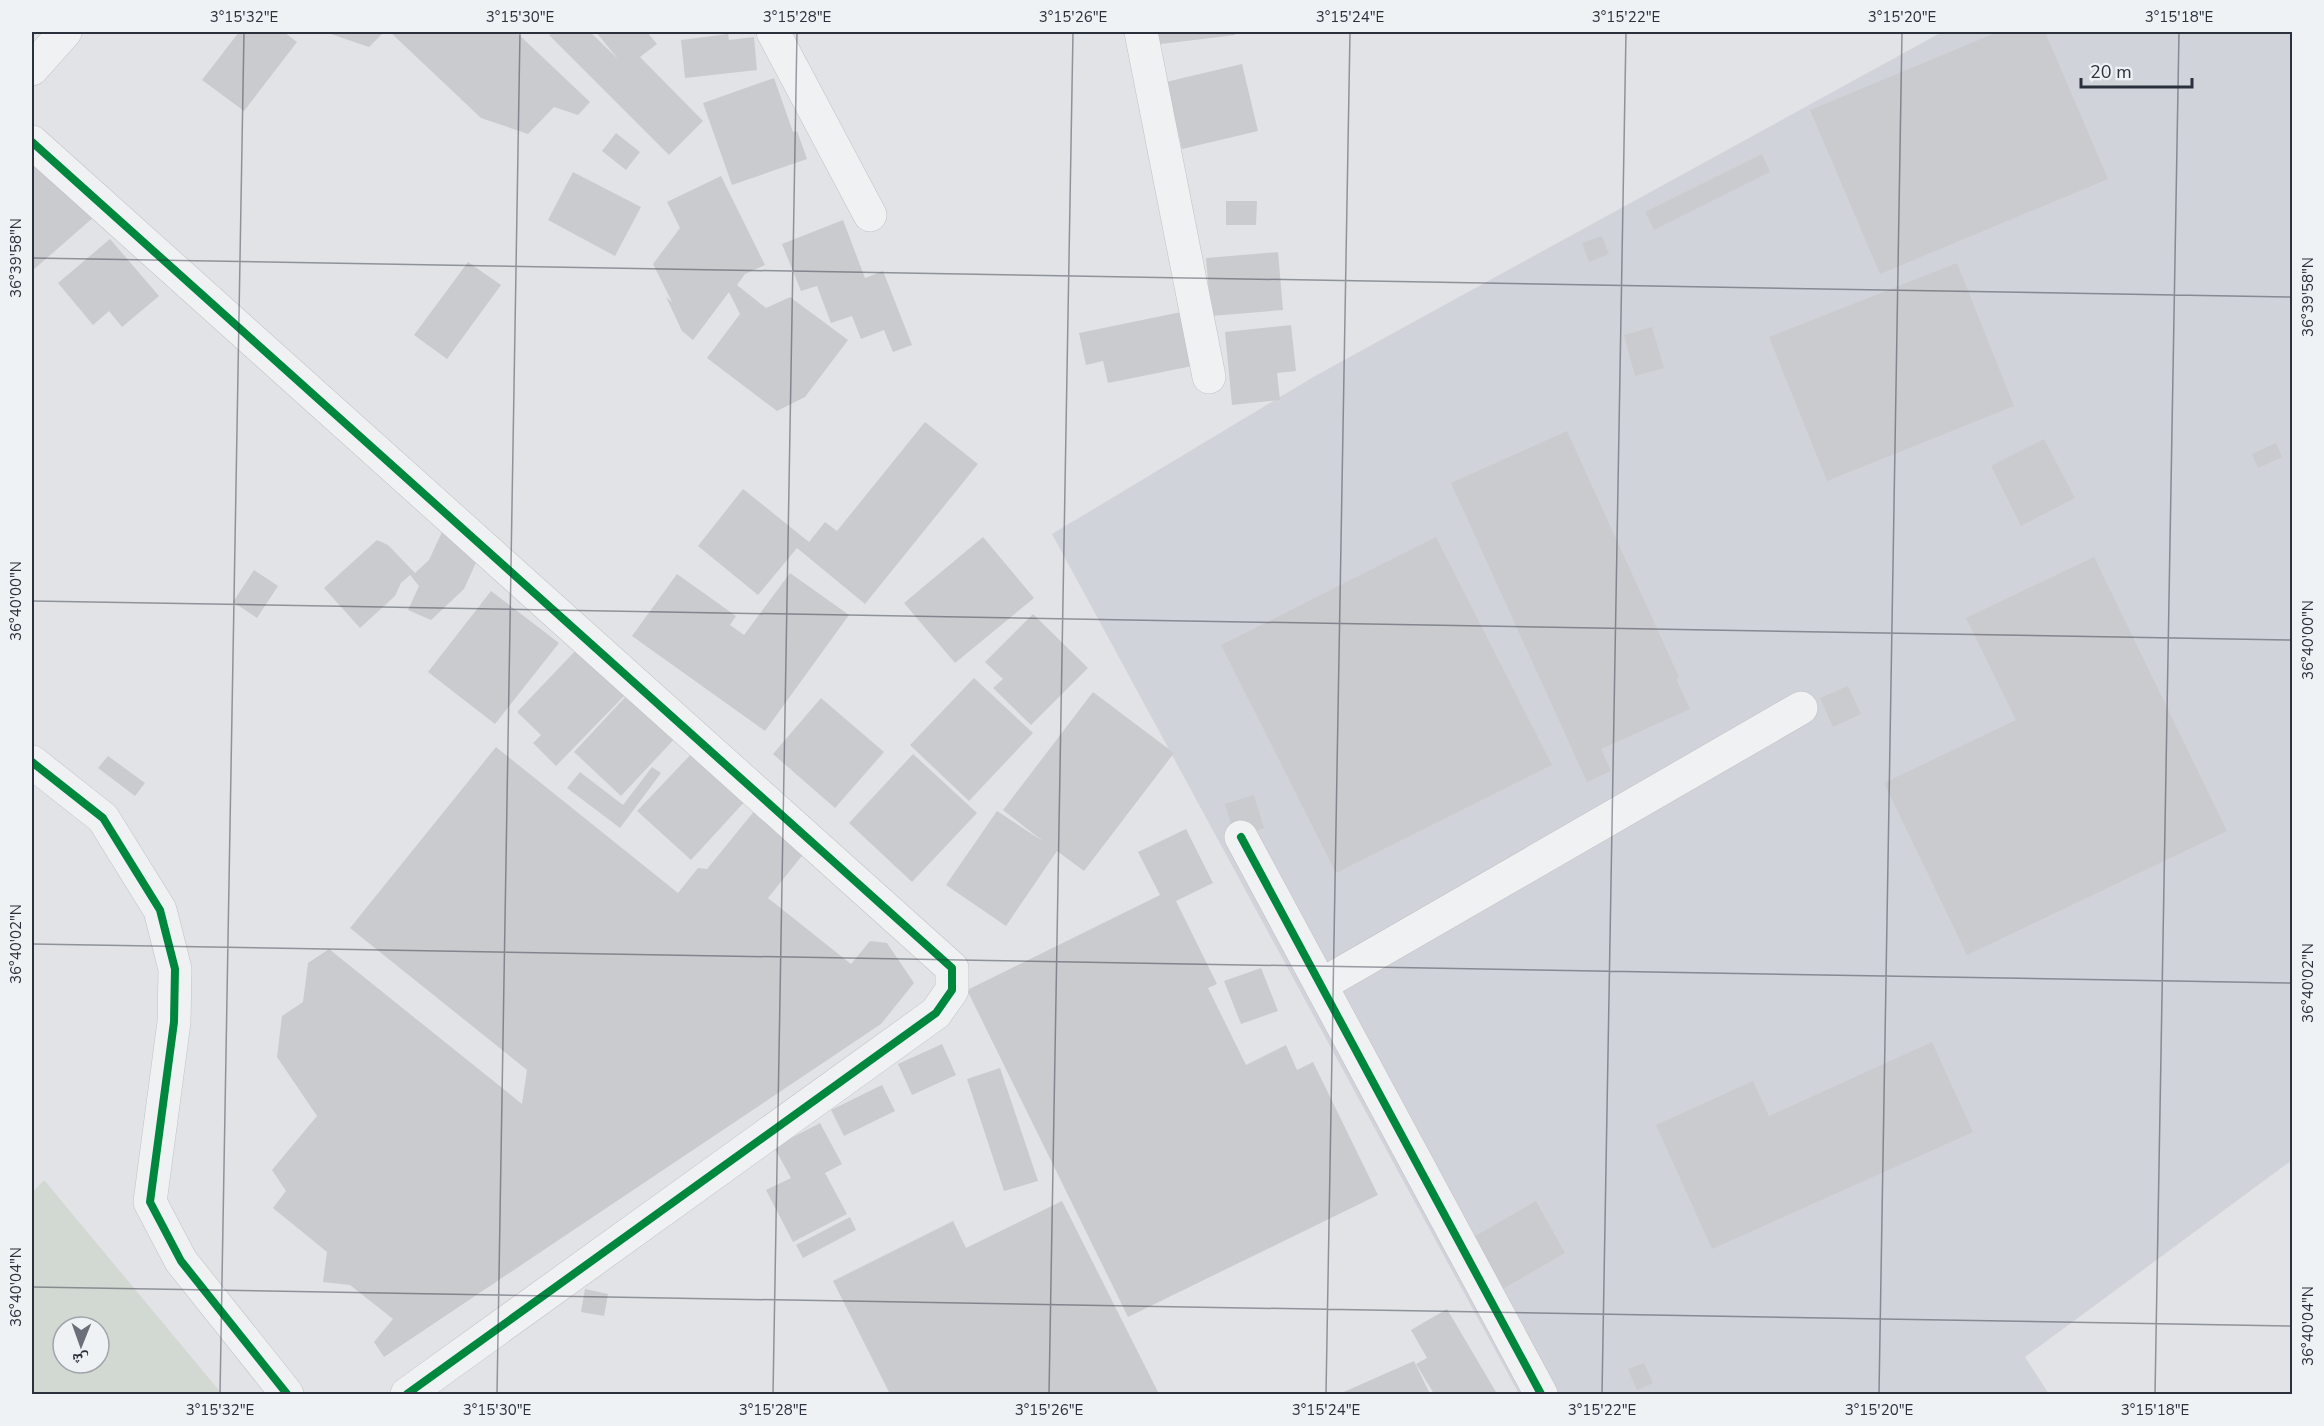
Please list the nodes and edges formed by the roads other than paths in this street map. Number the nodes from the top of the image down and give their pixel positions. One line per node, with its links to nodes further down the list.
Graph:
1 (773, 32): 6 (street)
2 (1141, 32): 7 (street)
3 (62, 33): 4 (street)
4 (32, 69)
5 (32, 142): 13 (street)
6 (870, 215)
7 (1209, 377)
8 (1801, 708): 11 (street)
9 (32, 762): 12 (street)
10 (1241, 837): 11 (street)
11 (1321, 985): 14 (street)
12 (287, 1395)
13 (407, 1395)
14 (1540, 1395)

